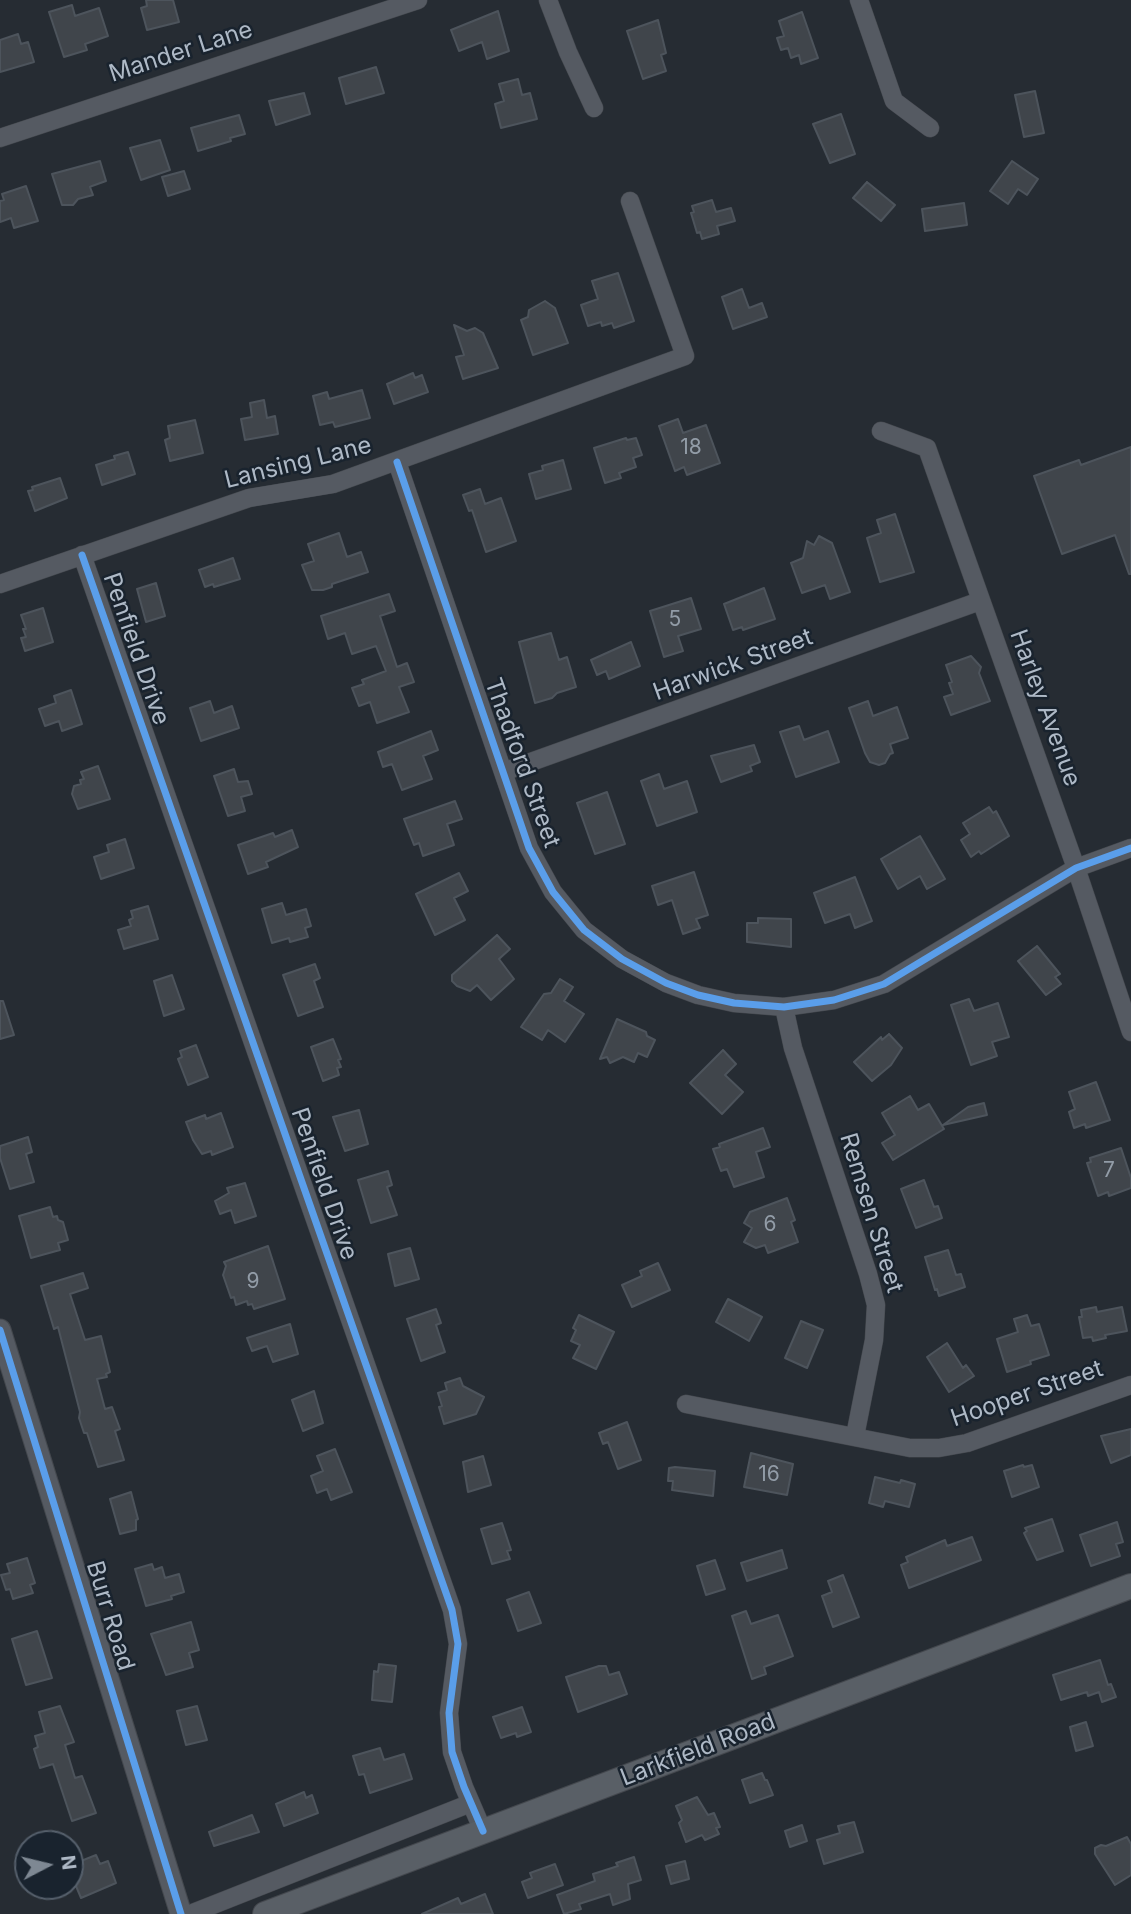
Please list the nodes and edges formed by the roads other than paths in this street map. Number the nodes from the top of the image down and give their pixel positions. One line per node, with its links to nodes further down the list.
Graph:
1 (418, 0): 6 (street, Mander Lane)
2 (548, 0): 4 (street)
3 (859, 0): 5 (street)
4 (594, 108)
5 (930, 128)
6 (0, 138)
7 (630, 201): 9 (street, Lansing Lane)
8 (880, 431): 12 (street, Harley Avenue)
9 (397, 463): 10 (street, Lansing Lane); 13 (street, Thadford Street)
10 (82, 555): 11 (street, Lansing Lane); 23 (street, Penfield Drive)
11 (0, 584)
12 (980, 601): 13 (street, Harwick Street); 15 (street, Harley Avenue)
13 (503, 772): 16 (street, Thadford Street)
14 (1131, 848): 15 (street, Thadford Street)
15 (1076, 868): 16 (street, Thadford Street); 17 (street, Harley Avenue)
16 (784, 1007): 21 (street, Remsen Street)
17 (1130, 1028)
18 (0, 1330): 25 (street, Burr Road)
19 (1131, 1385): 21 (street, Hooper Street)
20 (686, 1404): 21 (street, Hooper Street)
21 (855, 1436)
22 (1131, 1586): 24 (main road, Larkfield Road)
23 (471, 1803): 24 (street, Penfield Drive); 26 (street)
24 (483, 1831): 27 (main road, Larkfield Road)
25 (181, 1914)
26 (190, 1914)
27 (265, 1914)

